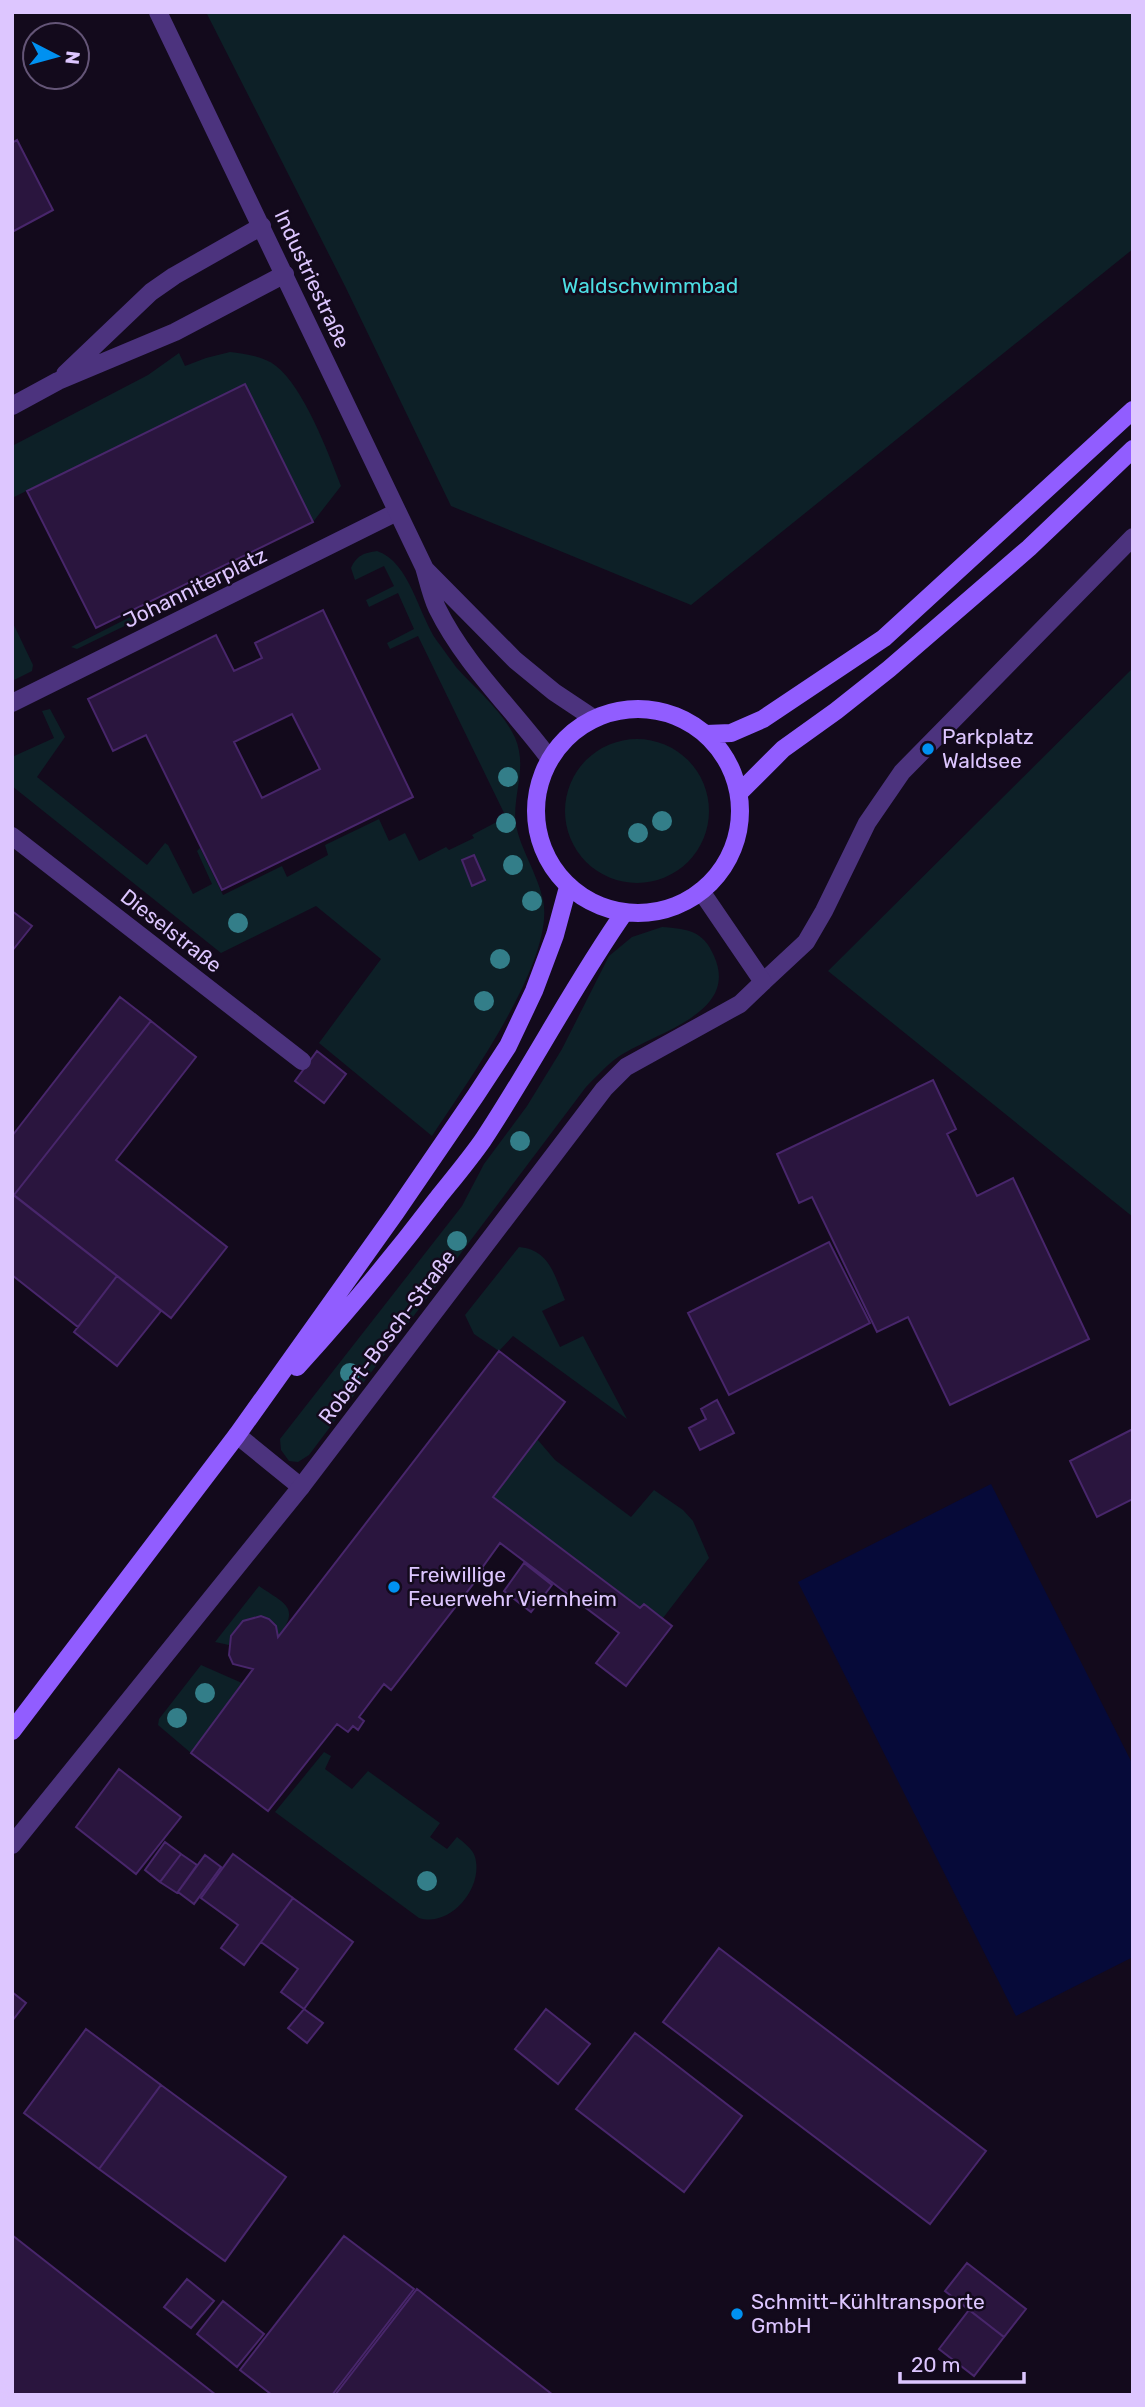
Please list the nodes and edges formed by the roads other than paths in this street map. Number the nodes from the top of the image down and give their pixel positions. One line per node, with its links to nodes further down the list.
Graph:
1 (158, 12): 2 (street, Industriestraße)
2 (262, 226): 3 (street, Industriestraße); 4 (street)
3 (285, 274): 4 (street); 8 (street, Industriestraße)
4 (58, 381): 5 (street)
5 (12, 406)
6 (1133, 410): 13 (main road)
7 (1133, 449): 15 (main road)
8 (397, 512): 10 (street, Industriestraße); 11 (street, Johanniterplatz)
9 (1133, 537): 20 (street, Robert-Bosch-Straße)
10 (424, 567): 12 (street, Industriestraße); 14 (street, Industriestraße)
11 (12, 703)
12 (593, 718): 13 (main road); 14 (main road)
13 (706, 734): 15 (main road)
14 (550, 758): 17 (main road)
15 (739, 793): 18 (main road)
16 (12, 836): 21 (street, Dieselstraße)
17 (568, 887): 19 (main road); 22 (main road)
18 (702, 891): 19 (main road); 20 (street)
19 (624, 913): 22 (main road)
20 (764, 982): 23 (street, Robert-Bosch-Straße)
21 (302, 1061)
22 (237, 1435): 23 (street); 24 (main road)
23 (301, 1487): 25 (street, Robert-Bosch-Straße)
24 (12, 1731)
25 (12, 1845)

